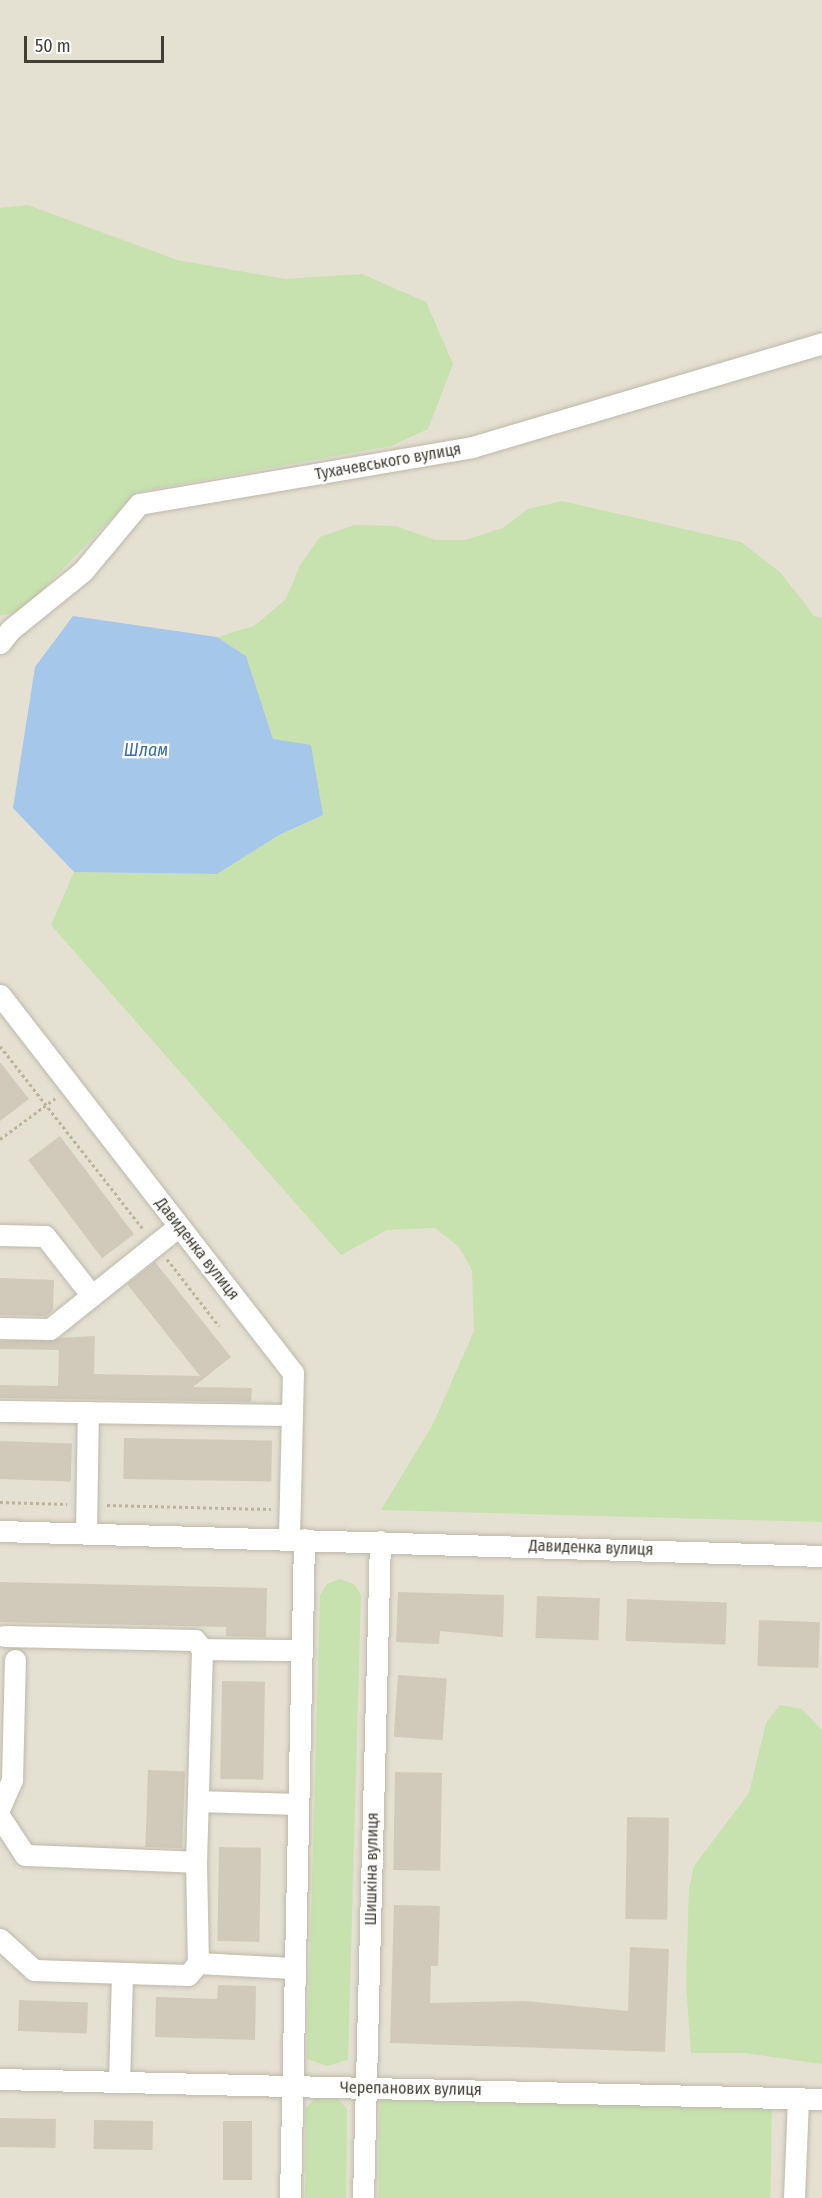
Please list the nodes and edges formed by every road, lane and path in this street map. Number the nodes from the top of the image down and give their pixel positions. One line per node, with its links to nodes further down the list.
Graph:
1 (822, 343): 2 (street, Тухачевського вулиця)
2 (0, 643)
3 (0, 995): 5 (street, Давиденка вулиця)
4 (0, 1046): 6 (path)
5 (71, 1086): 6 (path); 8 (street, Давиденка вулиця)
6 (46, 1105): 7 (path); 10 (path)
7 (0, 1139)
8 (179, 1226): 10 (street); 16 (street, Давиденка вулиця)
9 (0, 1235): 11 (street)
10 (156, 1245): 11 (street); 12 (path)
11 (92, 1296): 13 (street)
12 (219, 1326)
13 (0, 1328)
14 (0, 1411): 15 (street)
15 (88, 1412): 16 (street); 18 (street)
16 (292, 1415): 19 (street, Давиденка вулиця)
17 (0, 1502): 18 (path)
18 (86, 1504): 19 (path); 21 (street)
19 (290, 1509): 22 (street, Давиденка вулиця)
20 (0, 1532): 21 (street, Давиденка вулиця)
21 (86, 1533): 22 (street, Давиденка вулиця)
22 (296, 1539): 23 (street, Давиденка вулиця); 27 (street)
23 (380, 1541): 24 (street, Давиденка вулиця); 41 (street, Шишкiна вулиця)
24 (822, 1556)
25 (4, 1635): 26 (street)
26 (202, 1648): 27 (street); 29 (street)
27 (301, 1650): 30 (street)
28 (15, 1660): 31 (street)
29 (198, 1801): 30 (street); 33 (street)
30 (297, 1804): 36 (street)
31 (0, 1807)
32 (0, 1817): 33 (street)
33 (196, 1862): 35 (street)
34 (0, 1939): 37 (street)
35 (198, 1963): 36 (street); 37 (street)
36 (292, 1968): 40 (street)
37 (122, 1973): 39 (street)
38 (0, 2079): 39 (street, Черепанових вулиця)
39 (119, 2082): 40 (street, Черепанових вулиця)
40 (289, 2086): 41 (street, Черепанових вулиця); 44 (street)
41 (367, 2088): 42 (street, Черепанових вулиця); 45 (street, Шишкiна вулиця)
42 (798, 2098): 43 (street, Черепанових вулиця); 46 (street)
43 (822, 2099)
44 (290, 2198)
45 (363, 2198)
46 (794, 2198)

